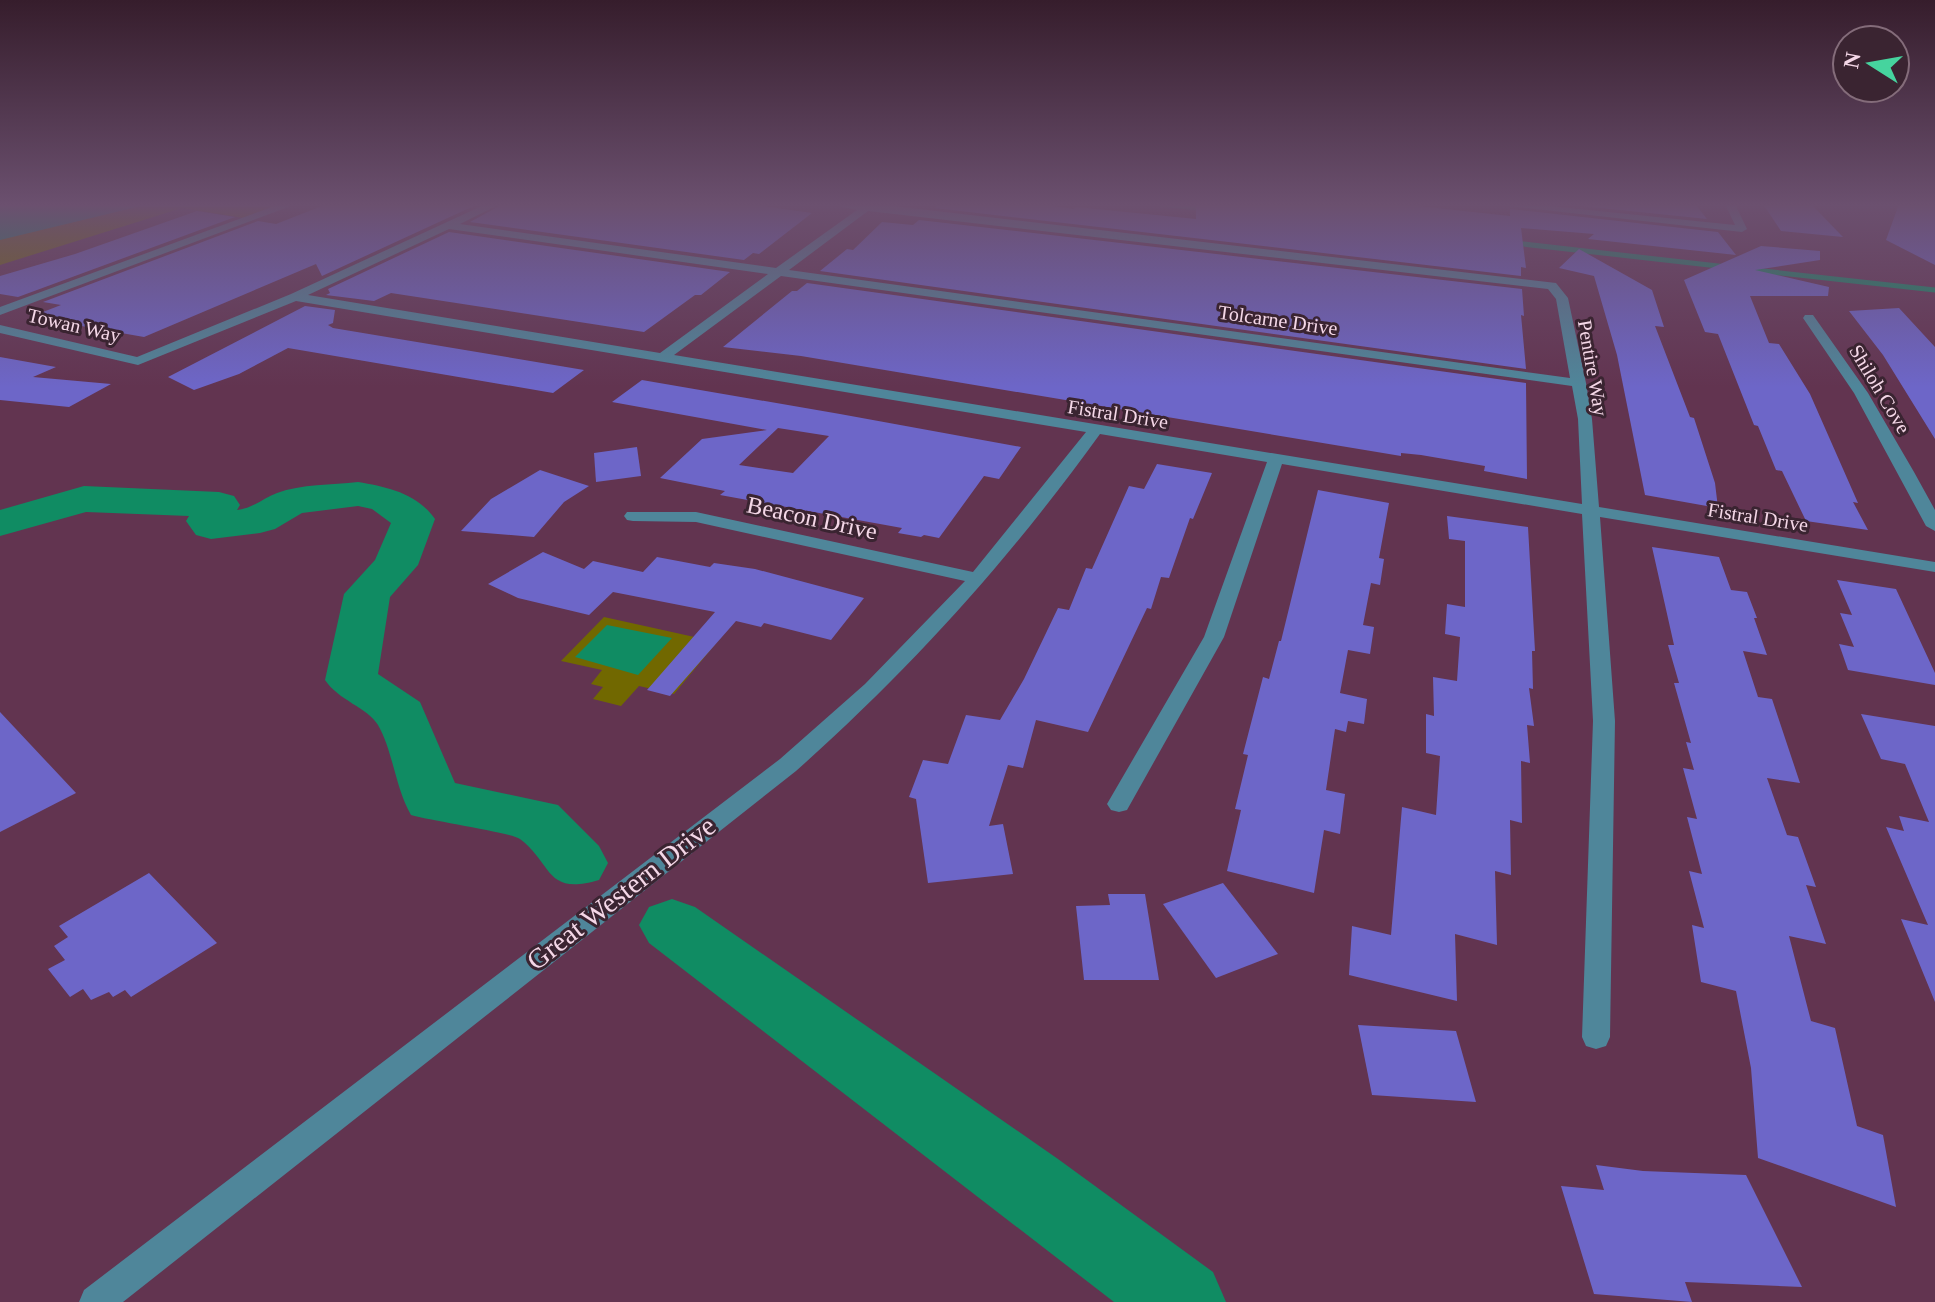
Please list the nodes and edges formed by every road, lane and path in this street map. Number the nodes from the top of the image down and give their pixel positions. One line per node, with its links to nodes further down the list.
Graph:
1 (126, 265): 8 (street)
2 (364, 265): 7 (street)
3 (720, 265): 6 (street, Tolcarne Drive)
4 (789, 265): 6 (street)
5 (1371, 265): 12 (street, Pentire Way)
6 (778, 273): 11 (street); 12 (street, Tolcarne Drive)
7 (295, 297): 10 (street, Towan Way); 11 (street, Fistral Drive)
8 (0, 311)
9 (1809, 318): 17 (street, Shiloh Cove)
10 (0, 329)
11 (660, 359): 13 (street, Fistral Drive)
12 (1579, 383): 15 (street, Pentire Way)
13 (1094, 431): 14 (street, Fistral Drive); 19 (street, Great Western Drive)
14 (1276, 459): 15 (street, Fistral Drive); 20 (street)
15 (1592, 511): 18 (street, Fistral Drive); 21 (street, Pentire Way)
16 (633, 516): 19 (street, Beacon Drive)
17 (1935, 526)
18 (1935, 567)
19 (979, 579): 22 (street, Great Western Drive)
20 (1119, 804)
21 (1596, 1037)
22 (96, 1302)

